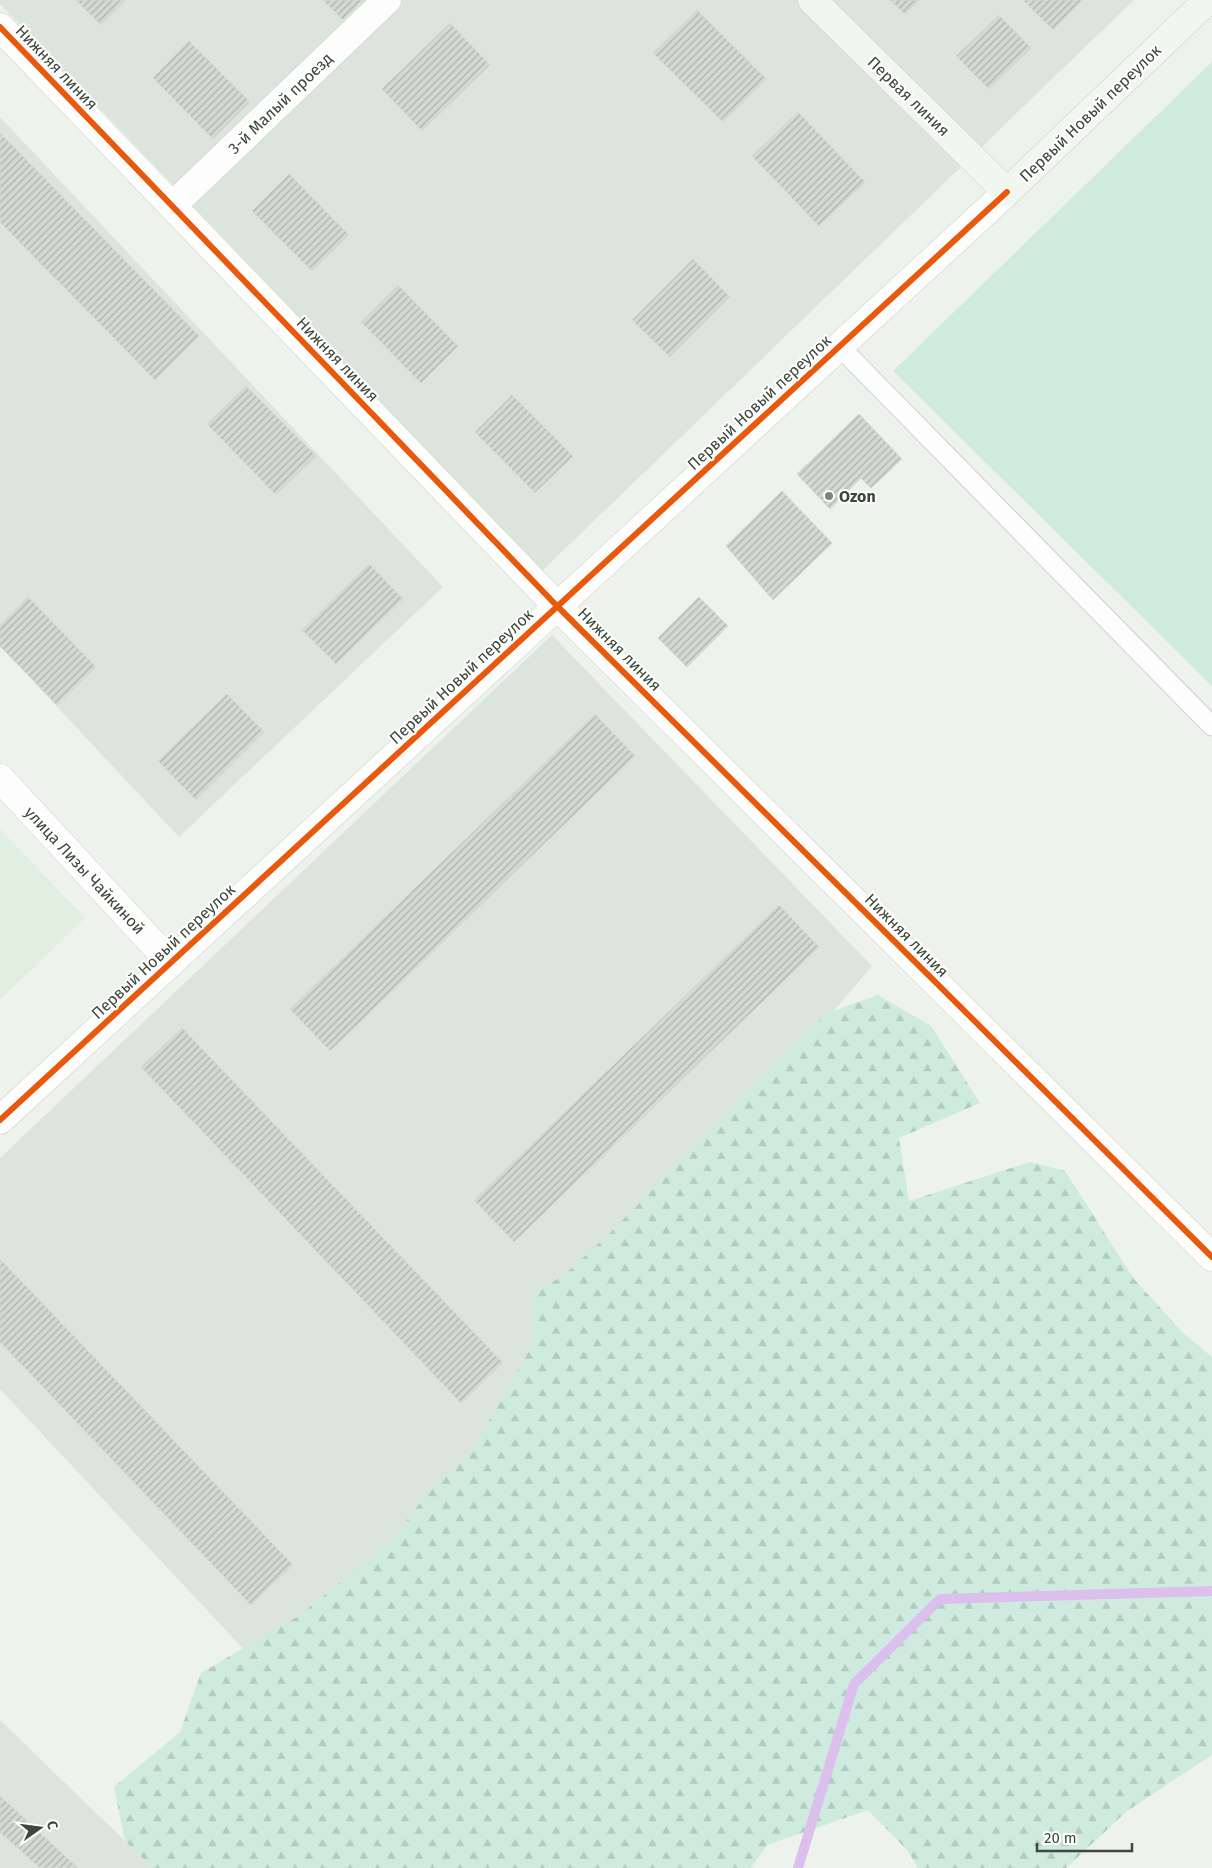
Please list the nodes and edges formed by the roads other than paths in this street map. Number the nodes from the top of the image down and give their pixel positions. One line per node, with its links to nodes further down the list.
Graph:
1 (387, 0): 6 (street, 3-й Малый проезд)
2 (812, 0): 5 (main road, Первая линия)
3 (1208, 0): 5 (main road, Первый Новый переулок)
4 (0, 27): 6 (street, Нижняя линия)
5 (1007, 192): 7 (street, Первый Новый переулок)
6 (172, 206): 8 (street, Нижняя линия)
7 (839, 346): 8 (street, Первый Новый переулок); 9 (lane)
8 (557, 606): 11 (street, Первый Новый переулок); 13 (street, Нижняя линия)
9 (1212, 726)
10 (0, 778): 11 (street, улица Лизы Чайкиной)
11 (171, 963): 12 (street, Первый Новый переулок)
12 (0, 1120)
13 (1212, 1257)

